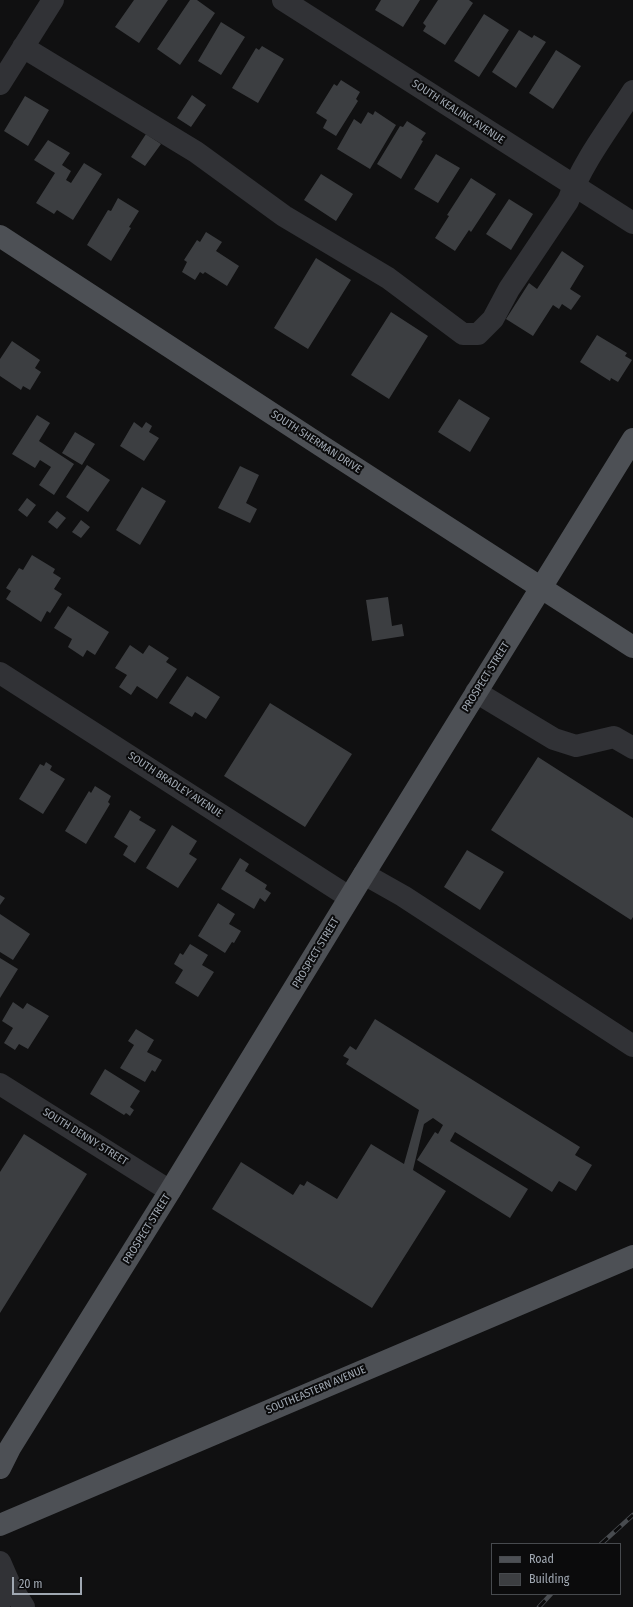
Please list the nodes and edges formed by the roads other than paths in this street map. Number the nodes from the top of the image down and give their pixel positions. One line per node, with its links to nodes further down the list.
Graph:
1 (53, 0): 3 (street)
2 (283, 0): 6 (street, SOUTH KEALING AVENUE)
3 (23, 47): 4 (street); 6 (street)
4 (0, 84)
5 (633, 91): 6 (street)
6 (574, 185): 7 (street, SOUTH KEALING AVENUE)
7 (633, 223)
8 (0, 236): 10 (main road, SOUTH SHERMAN DRIVE)
9 (633, 439): 10 (main road, PROSPECT STREET)
10 (541, 588): 11 (main road, SOUTH SHERMAN DRIVE); 13 (main road, PROSPECT STREET)
11 (633, 647)
12 (0, 673): 16 (street, SOUTH BRADLEY AVENUE)
13 (476, 692): 14 (street); 15 (main road, PROSPECT STREET)
14 (633, 748)
15 (364, 874): 16 (main road, PROSPECT STREET); 17 (street)
16 (349, 897): 19 (main road, PROSPECT STREET)
17 (633, 1046)
18 (0, 1084): 19 (street, SOUTH DENNY STREET)
19 (170, 1191): 21 (main road, PROSPECT STREET)
20 (633, 1256): 22 (main road, SOUTHEASTERN AVENUE)
21 (0, 1468)
22 (0, 1525)
23 (0, 1562): 24 (street)
24 (5, 1594): 25 (street)
25 (24, 1607)

